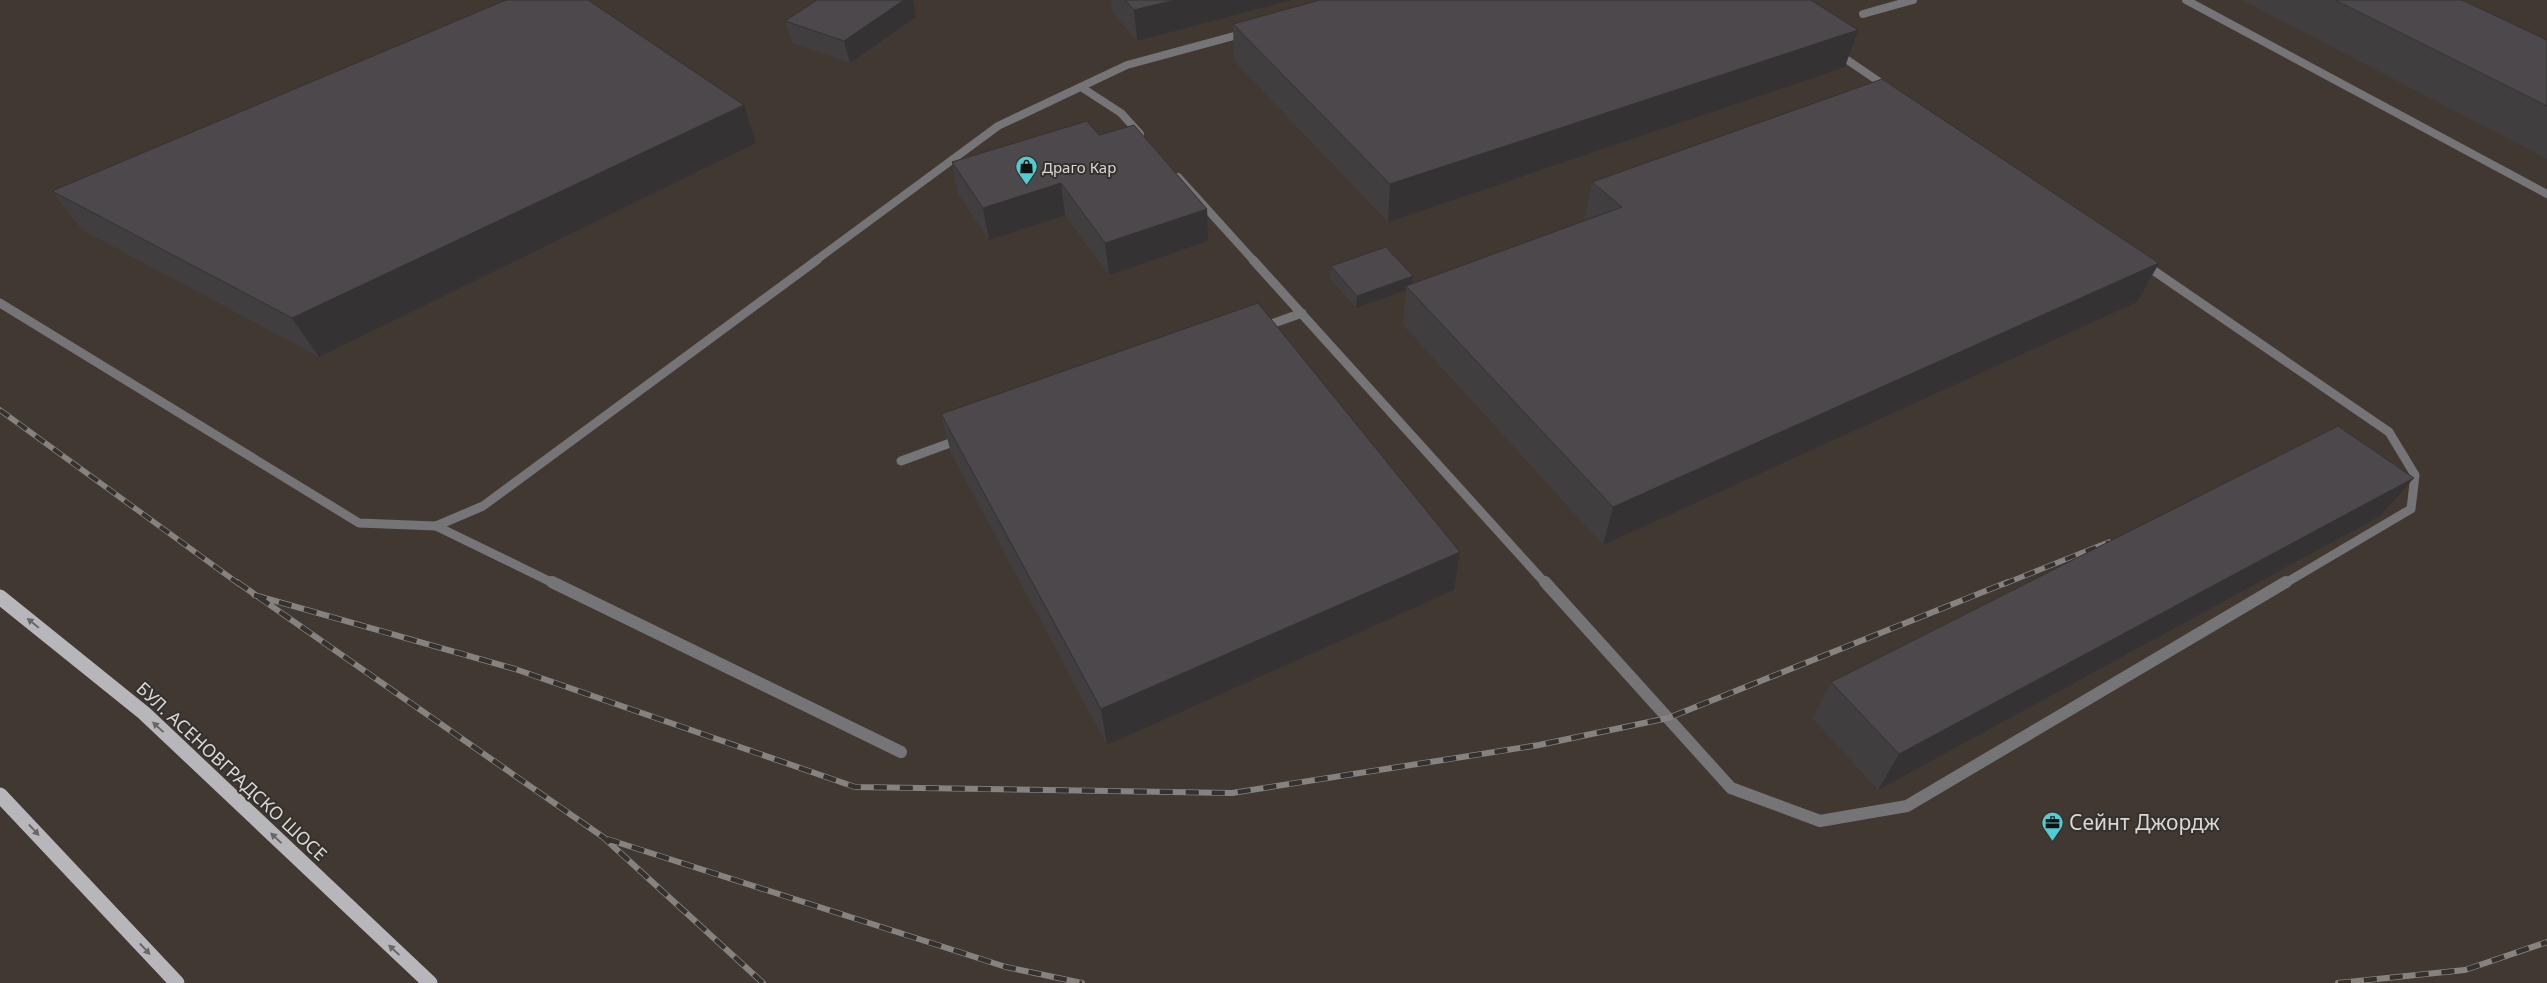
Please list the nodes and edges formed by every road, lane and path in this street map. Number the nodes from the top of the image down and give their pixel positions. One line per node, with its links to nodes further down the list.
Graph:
1 (1913, 0): 3 (street)
2 (2186, 0): 10 (street)
3 (1863, 14)
4 (1251, 31): 6 (street)
5 (1825, 45): 7 (street)
6 (1081, 87): 8 (street); 17 (street)
7 (1899, 95)
8 (1148, 143)
9 (1168, 165): 13 (street)
10 (2547, 194)
11 (2136, 258): 13 (street)
12 (0, 303): 17 (street)
13 (1302, 313): 14 (street)
14 (1255, 330)
15 (975, 434): 16 (street)
16 (901, 461)
17 (436, 526): 19 (street)
18 (0, 597): 22 (main road, БУЛ. АСЕНОВГРАДСКО ШОСЕ, one-way to 18)
19 (901, 752)
20 (0, 795): 21 (main road, one-way to 21)
21 (178, 983)
22 (430, 983)

